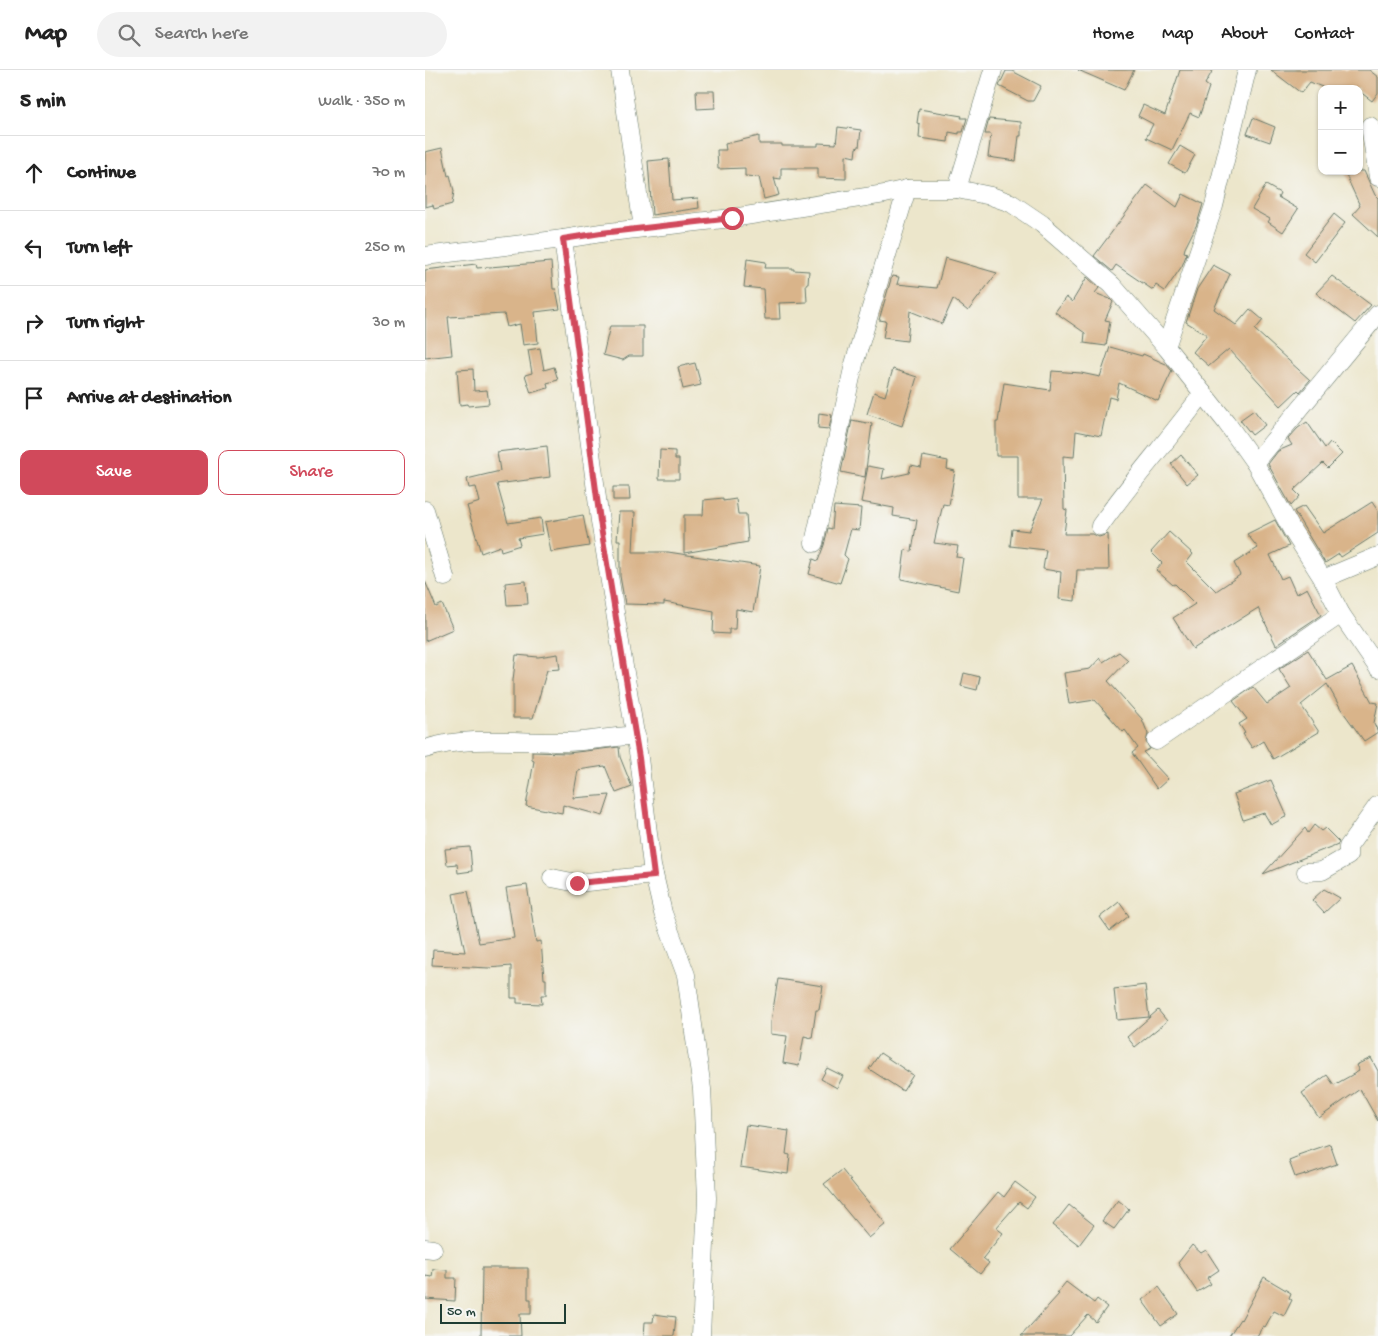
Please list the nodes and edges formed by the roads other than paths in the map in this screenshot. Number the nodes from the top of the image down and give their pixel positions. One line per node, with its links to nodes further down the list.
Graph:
1 (620, 70): 8 (street)
2 (993, 70): 7 (street)
3 (1247, 70): 12 (street)
4 (1371, 126): 5 (street)
5 (1378, 176)
6 (907, 189): 7 (street); 8 (street); 17 (street)
7 (957, 189): 12 (street)
8 (643, 228): 9 (street)
9 (563, 239): 10 (street); 23 (street)
10 (425, 256)
11 (1378, 314): 14 (street)
12 (1166, 347): 13 (street)
13 (1203, 393): 14 (street); 16 (street)
14 (1255, 463): 20 (street)
15 (425, 510): 19 (street)
16 (1100, 526)
17 (815, 543)
18 (1378, 556): 20 (street)
19 (445, 577)
20 (1323, 579): 21 (street)
21 (1341, 614): 22 (street); 24 (street)
22 (1378, 668)
23 (636, 735): 25 (street); 28 (street)
24 (1156, 741)
25 (425, 749)
26 (1378, 805): 27 (street)
27 (1306, 872)
28 (654, 876): 29 (street); 30 (street)
29 (552, 878)
30 (701, 1336)

